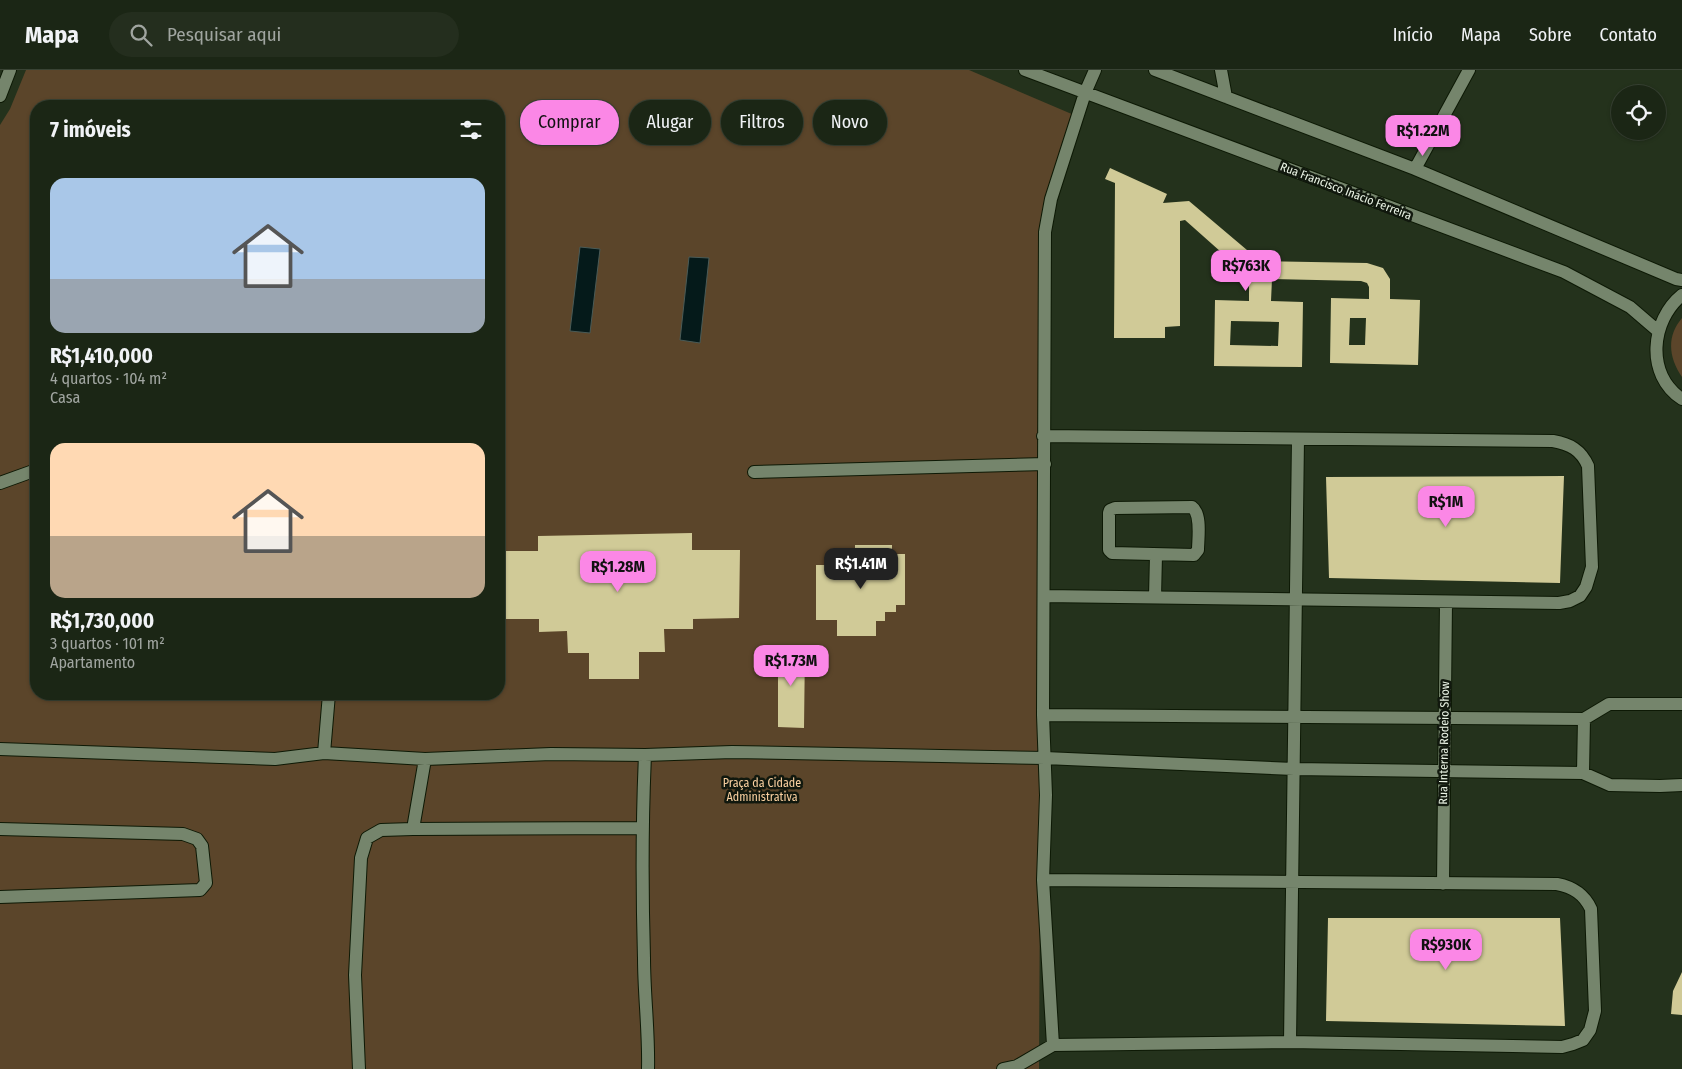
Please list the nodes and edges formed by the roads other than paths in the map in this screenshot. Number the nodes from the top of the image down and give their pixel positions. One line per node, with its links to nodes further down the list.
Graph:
1 (10, 70): 8 (street)
2 (1025, 70): 7 (street, Rua Francisco Inácio Ferreira)
3 (1095, 70): 7 (street)
4 (1155, 70): 9 (street)
5 (1221, 70): 9 (street)
6 (1470, 70): 10 (street)
7 (1085, 93): 13 (street, Rua Francisco Inácio Ferreira); 15 (street)
8 (0, 96)
9 (1226, 97): 10 (street)
10 (1415, 169): 11 (street)
11 (1682, 280)
12 (1682, 295): 13 (street)
13 (1658, 331): 14 (street)
14 (1682, 399)
15 (1043, 436): 16 (street); 17 (street)
16 (1298, 439): 24 (street); 25 (street)
17 (1044, 464): 19 (street); 22 (street)
18 (30, 472): 20 (street)
19 (754, 472)
20 (0, 483)
21 (1156, 555): 21 (street); 23 (street)
22 (1044, 596): 23 (street); 28 (street)
23 (1155, 597): 24 (street)
24 (1296, 599): 25 (street); 29 (street)
25 (1446, 602): 30 (street, Rua Interna Rodeio Show)
26 (328, 700): 33 (street)
27 (1682, 704): 31 (street)
28 (1043, 714): 29 (street); 35 (street)
29 (1294, 716): 30 (street); 37 (street)
30 (1444, 718): 31 (street); 38 (street, Rua Interna Rodeio Show)
31 (1584, 719): 39 (street)
32 (0, 749): 33 (street)
33 (324, 754): 36 (street)
34 (645, 755): 35 (street); 36 (street); 41 (street)
35 (1045, 758): 37 (street); 44 (street)
36 (425, 759): 43 (street)
37 (1294, 769): 38 (street); 45 (street)
38 (1444, 771): 39 (street); 46 (street, Rua Interna Rodeio Show)
39 (1583, 773): 40 (street)
40 (1682, 785)
41 (642, 828): 43 (street); 51 (street)
42 (0, 829): 47 (street)
43 (413, 829): 50 (street)
44 (1043, 880): 45 (street); 49 (street)
45 (1292, 882): 46 (street); 48 (street)
46 (1443, 884): 48 (street)
47 (0, 897)
48 (1290, 1042): 49 (street)
49 (1053, 1045): 52 (street)
50 (359, 1069)
51 (648, 1069)
52 (1003, 1069)

